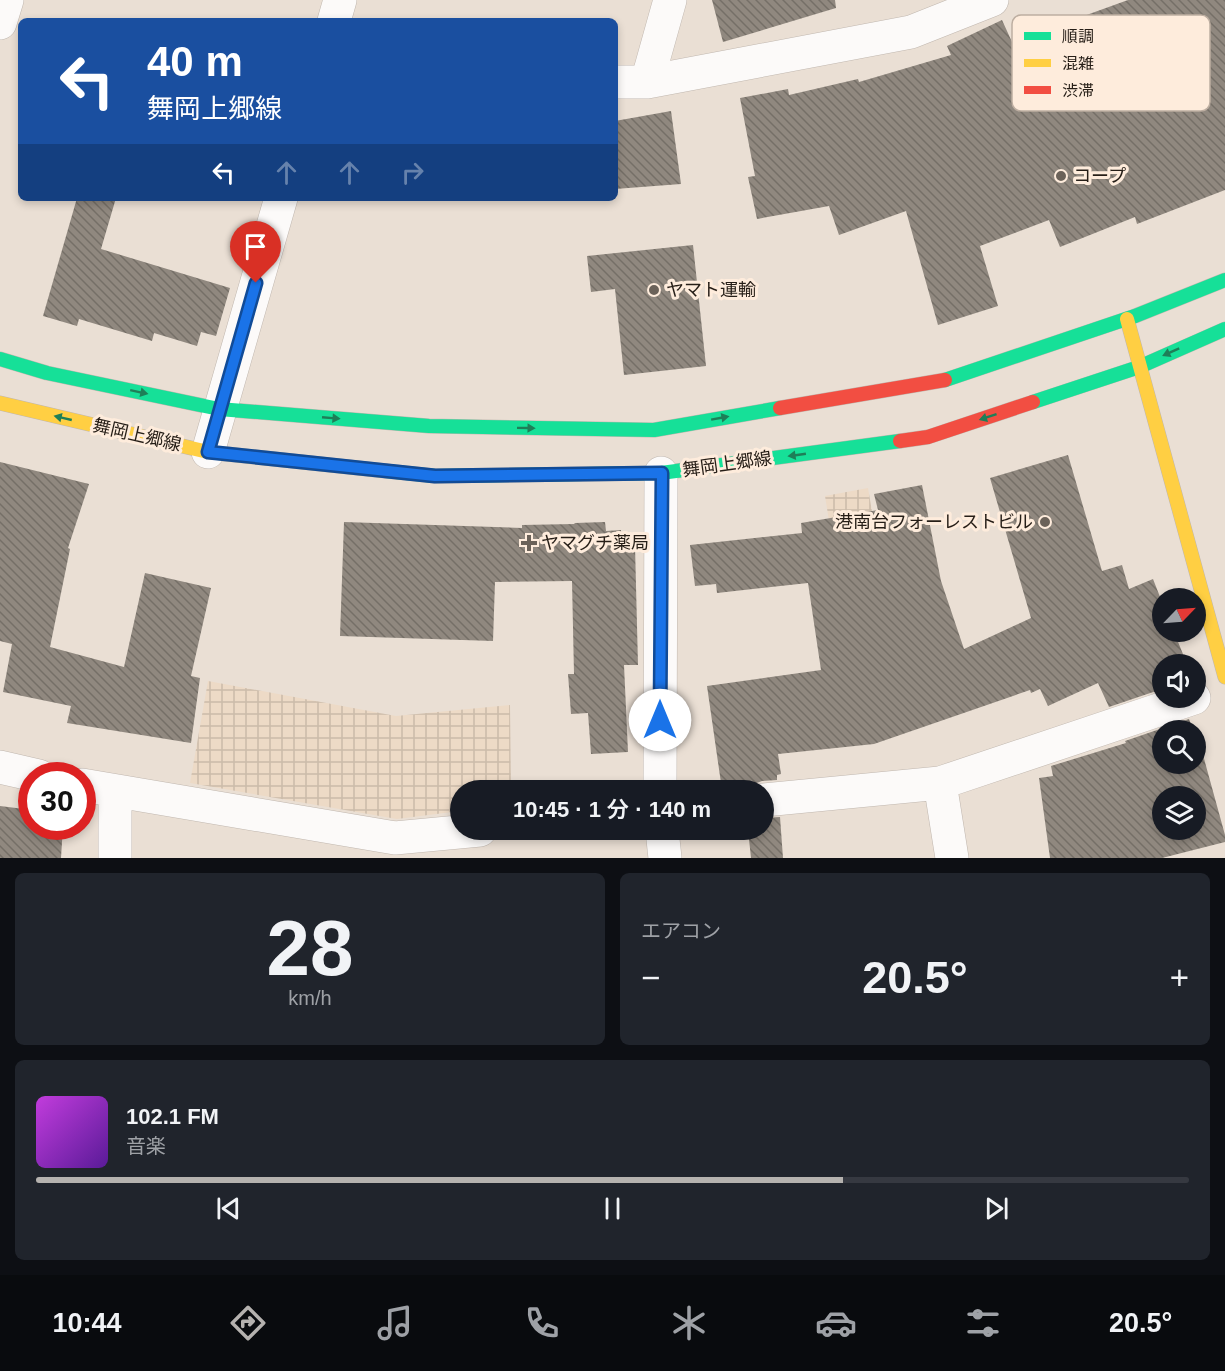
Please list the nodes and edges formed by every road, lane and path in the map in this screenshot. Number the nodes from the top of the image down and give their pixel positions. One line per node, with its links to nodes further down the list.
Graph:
1 (7, 0): 6 (street)
2 (340, 0): 5 (street)
3 (670, 0): 7 (street)
4 (992, 0): 7 (street)
5 (334, 18)
6 (0, 23)
7 (631, 82)
8 (280, 201): 15 (street)
9 (1225, 280): 10 (street)
10 (1127, 319): 13 (street); 15 (street, one-way to 10)
11 (1225, 329): 13 (street, 舞岡上郷線, one-way to 13)
12 (0, 359): 15 (street, one-way to 15)
13 (1139, 367): 17 (street, 舞岡上郷線, one-way to 17); 18 (street)
14 (0, 403): 16 (street, 舞岡上郷線, one-way to 14)
15 (219, 409): 16 (street)
16 (208, 452): 17 (street, 舞岡上郷線)
17 (662, 473): 24 (street)
18 (1225, 677)
19 (1225, 687): 20 (street)
20 (1206, 693)
21 (1162, 708): 25 (street)
22 (0, 767): 23 (street)
23 (18, 771)
24 (660, 780)
25 (940, 783): 28 (street); 34 (street)
26 (96, 788): 27 (street)
27 (115, 792): 31 (street); 32 (street)
28 (774, 799)
29 (450, 836): 31 (street)
30 (663, 840): 33 (street)
31 (394, 848)
32 (115, 858)
33 (665, 858)
34 (952, 858)

